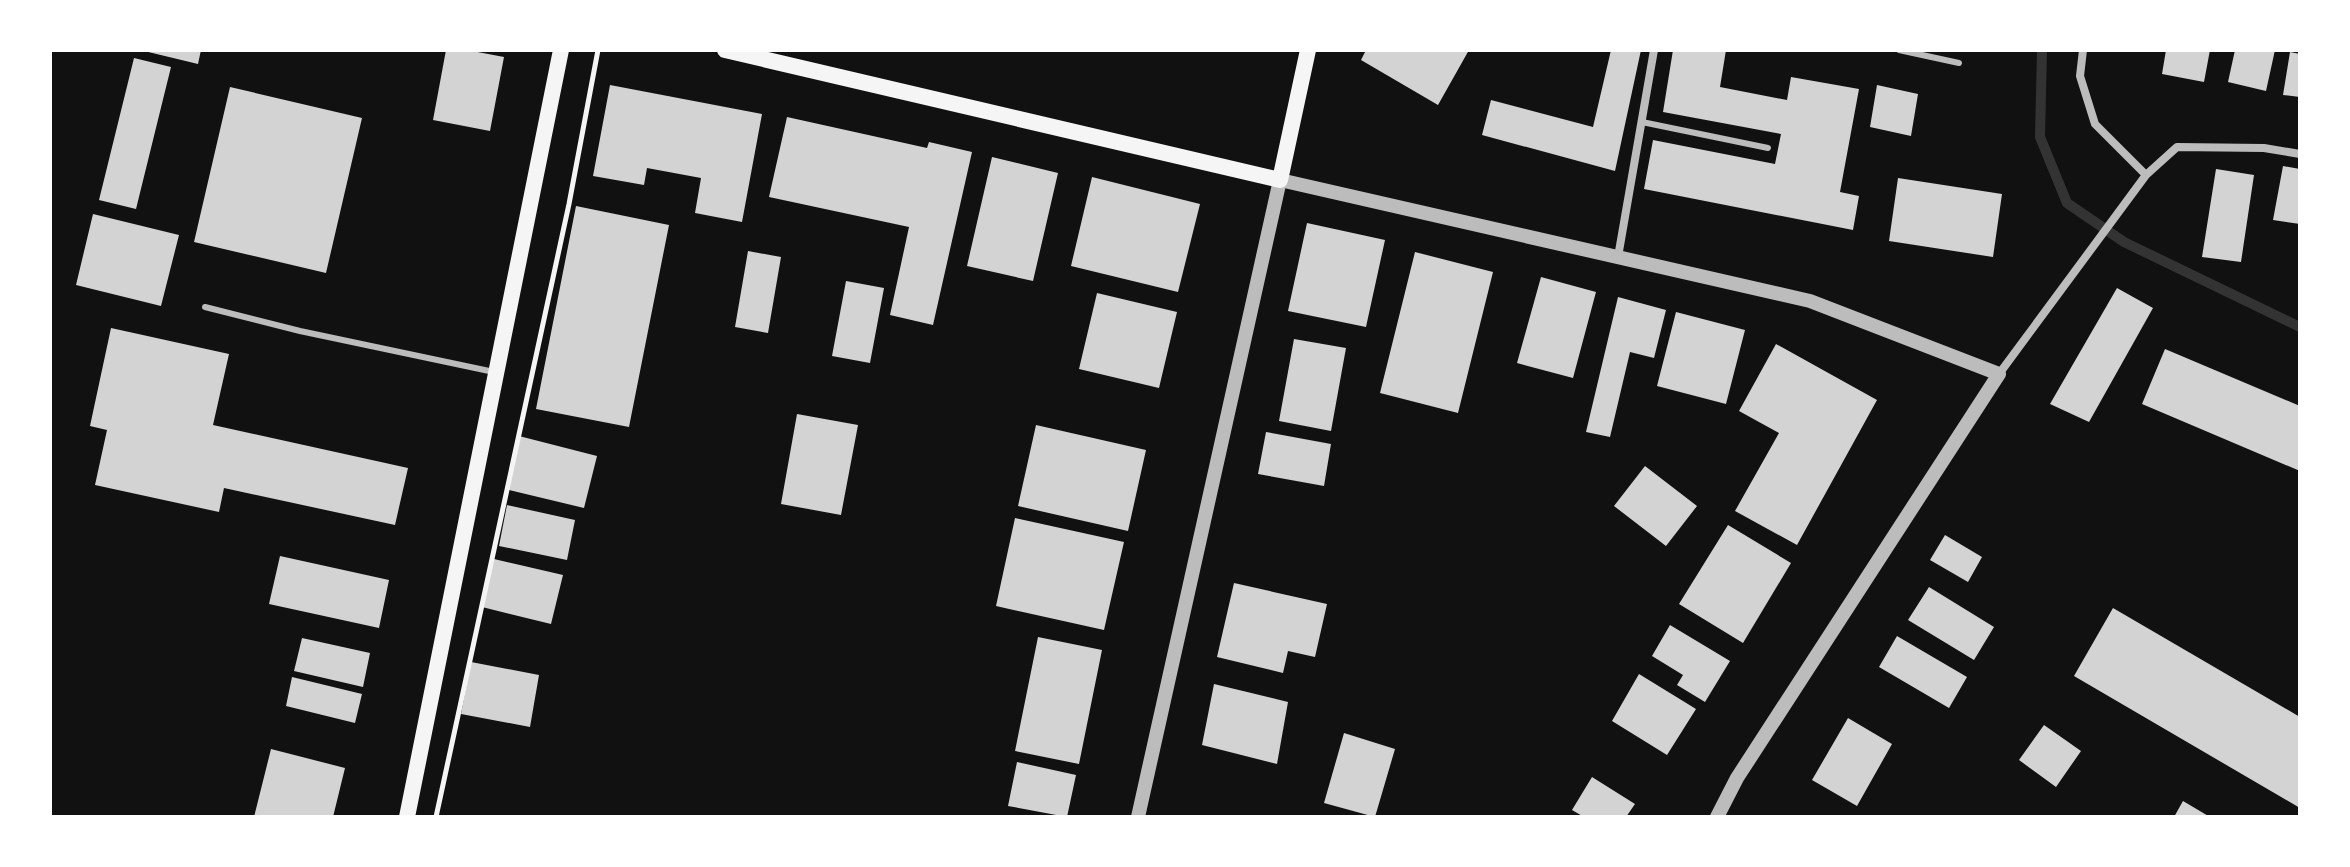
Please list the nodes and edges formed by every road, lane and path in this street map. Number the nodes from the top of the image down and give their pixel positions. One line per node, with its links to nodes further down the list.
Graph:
1 (561, 50): 16 (main road)
2 (598, 50): 19 (path)
3 (725, 50): 13 (main road)
4 (1308, 50): 13 (main road)
5 (1654, 50): 9 (street)
6 (1899, 50): 8 (lane)
7 (2083, 50): 12 (street)
8 (1959, 63)
9 (1642, 122): 10 (lane); 14 (street)
10 (1768, 148)
11 (2300, 154): 12 (street)
12 (2146, 175): 17 (street)
13 (1280, 180): 14 (street); 20 (street)
14 (1618, 257): 17 (street)
15 (205, 307): 16 (lane)
16 (497, 372): 18 (main road)
17 (1999, 374): 21 (street)
18 (407, 817)
19 (436, 817)
20 (1138, 817)
21 (1717, 817)

